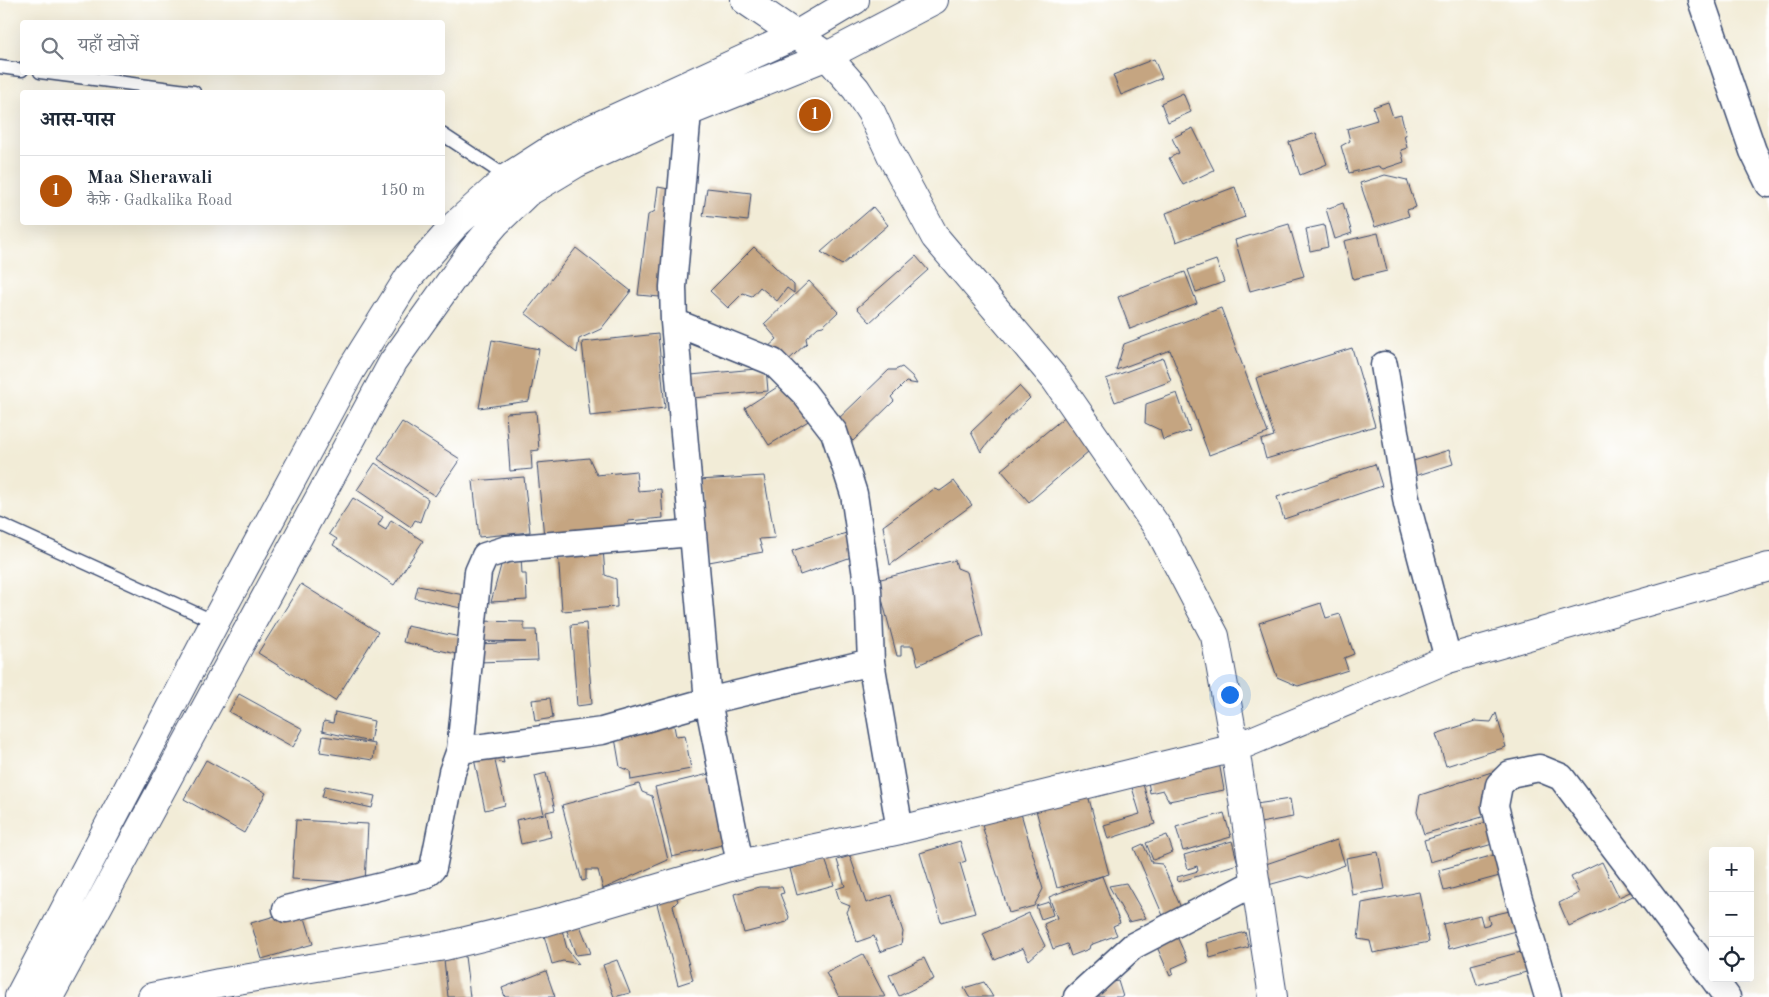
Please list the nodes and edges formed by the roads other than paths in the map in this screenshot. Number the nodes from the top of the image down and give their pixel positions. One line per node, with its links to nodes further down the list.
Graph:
1 (745, 0): 5 (street)
2 (855, 0): 5 (street)
3 (934, 0): 6 (street)
4 (1701, 0): 13 (street)
5 (796, 35): 6 (street); 14 (street)
6 (827, 56): 11 (street); 25 (street)
7 (0, 67): 8 (lane)
8 (20, 70)
9 (63, 75): 10 (lane)
10 (179, 90)
11 (688, 112): 14 (street); 15 (street)
12 (445, 136): 14 (lane)
13 (1769, 184)
14 (517, 185): 20 (street); 21 (street)
15 (674, 322): 18 (street); 23 (street)
16 (1384, 365): 22 (street)
17 (0, 524): 20 (lane)
18 (692, 533): 24 (street); 26 (street)
19 (1769, 567): 22 (street)
20 (220, 613): 21 (street); 34 (street)
21 (253, 618): 35 (street)
22 (1448, 659): 25 (street)
23 (871, 662): 24 (street); 27 (street)
24 (708, 701): 26 (street); 28 (street)
25 (1235, 748): 27 (street); 29 (street)
26 (460, 750): 30 (street)
27 (900, 830): 28 (street)
28 (740, 864): 33 (street)
29 (1256, 882): 37 (street); 38 (street)
30 (286, 909)
31 (1709, 973): 39 (street)
32 (1716, 982): 40 (street)
33 (220, 990): 36 (street)
34 (19, 997)
35 (49, 997)
36 (152, 997)
37 (1077, 997)
38 (1273, 997)
39 (1548, 997)
40 (1727, 997)

